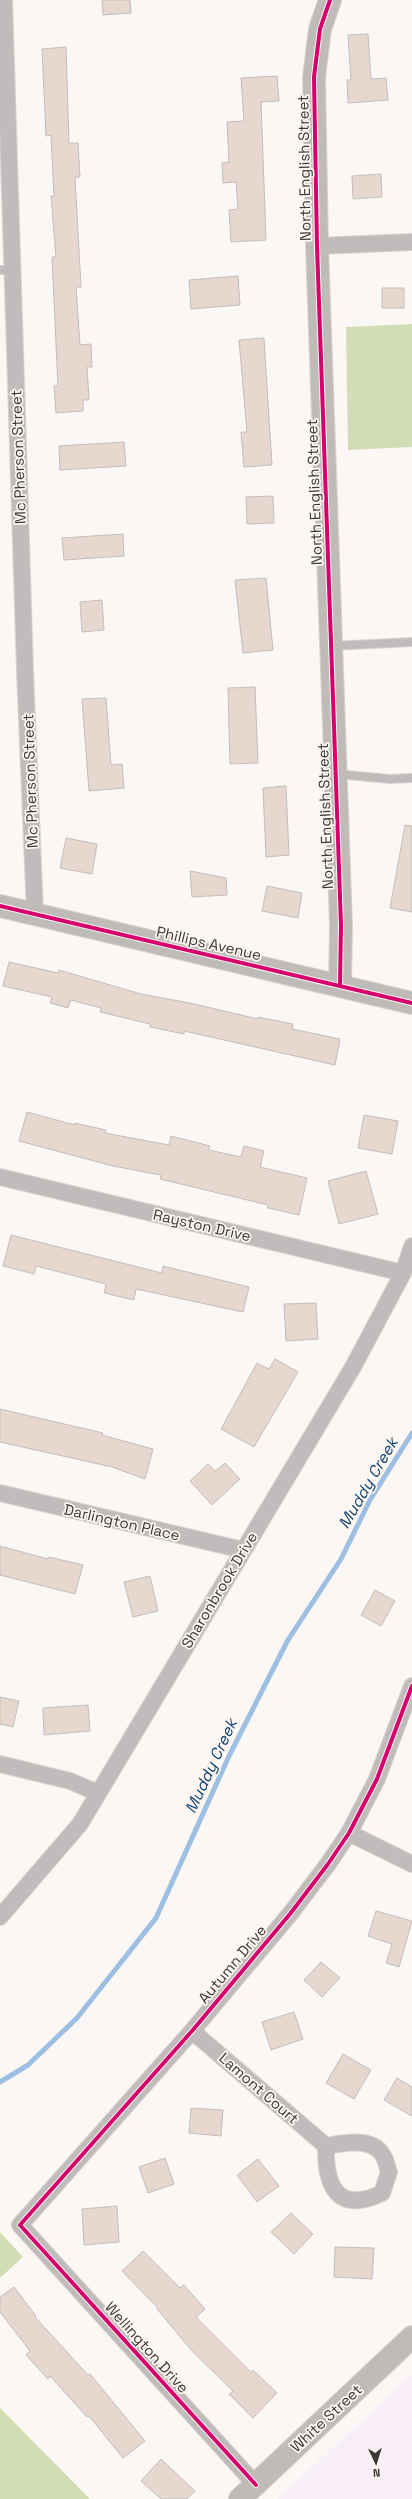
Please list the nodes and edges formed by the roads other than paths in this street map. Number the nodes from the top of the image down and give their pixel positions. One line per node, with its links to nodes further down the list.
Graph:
1 (4, 0): 3 (street, Mc Pherson Street)
2 (330, 0): 5 (street, North English Street)
3 (5, 193): 6 (street, Mc Pherson Street)
4 (412, 242): 5 (street)
5 (317, 246): 8 (street, North English Street)
6 (6, 270): 12 (street, Mc Pherson Street)
7 (412, 642): 8 (lane)
8 (332, 646): 9 (street, North English Street)
9 (336, 774): 10 (lane); 13 (street, North English Street)
10 (412, 778)
11 (0, 906): 12 (street, Phillips Avenue)
12 (35, 914): 13 (street, Phillips Avenue)
13 (340, 986): 14 (street, Phillips Avenue)
14 (412, 1003)
15 (0, 1178): 17 (street, Rayston Drive)
16 (412, 1246): 17 (street, Sharonbrook Drive)
17 (403, 1273): 19 (street, Sharonbrook Drive)
18 (0, 1493): 19 (street, Darlington Place)
19 (244, 1550): 22 (street, Sharonbrook Drive)
20 (412, 1686): 23 (street, Autumn Drive)
21 (0, 1764): 22 (street)
22 (98, 1793): 25 (street, Sharonbrook Drive)
23 (349, 1833): 24 (street); 26 (street, Autumn Drive)
24 (412, 1864)
25 (0, 1917)
26 (192, 2031): 27 (street, Lamont Court); 28 (street, Autumn Drive)
27 (326, 2146): 27 (street)
28 (20, 2225): 30 (street, Wellington Drive)
29 (412, 2338): 30 (street, White Street)
30 (256, 2484): 31 (street, White Street)
31 (240, 2499)

